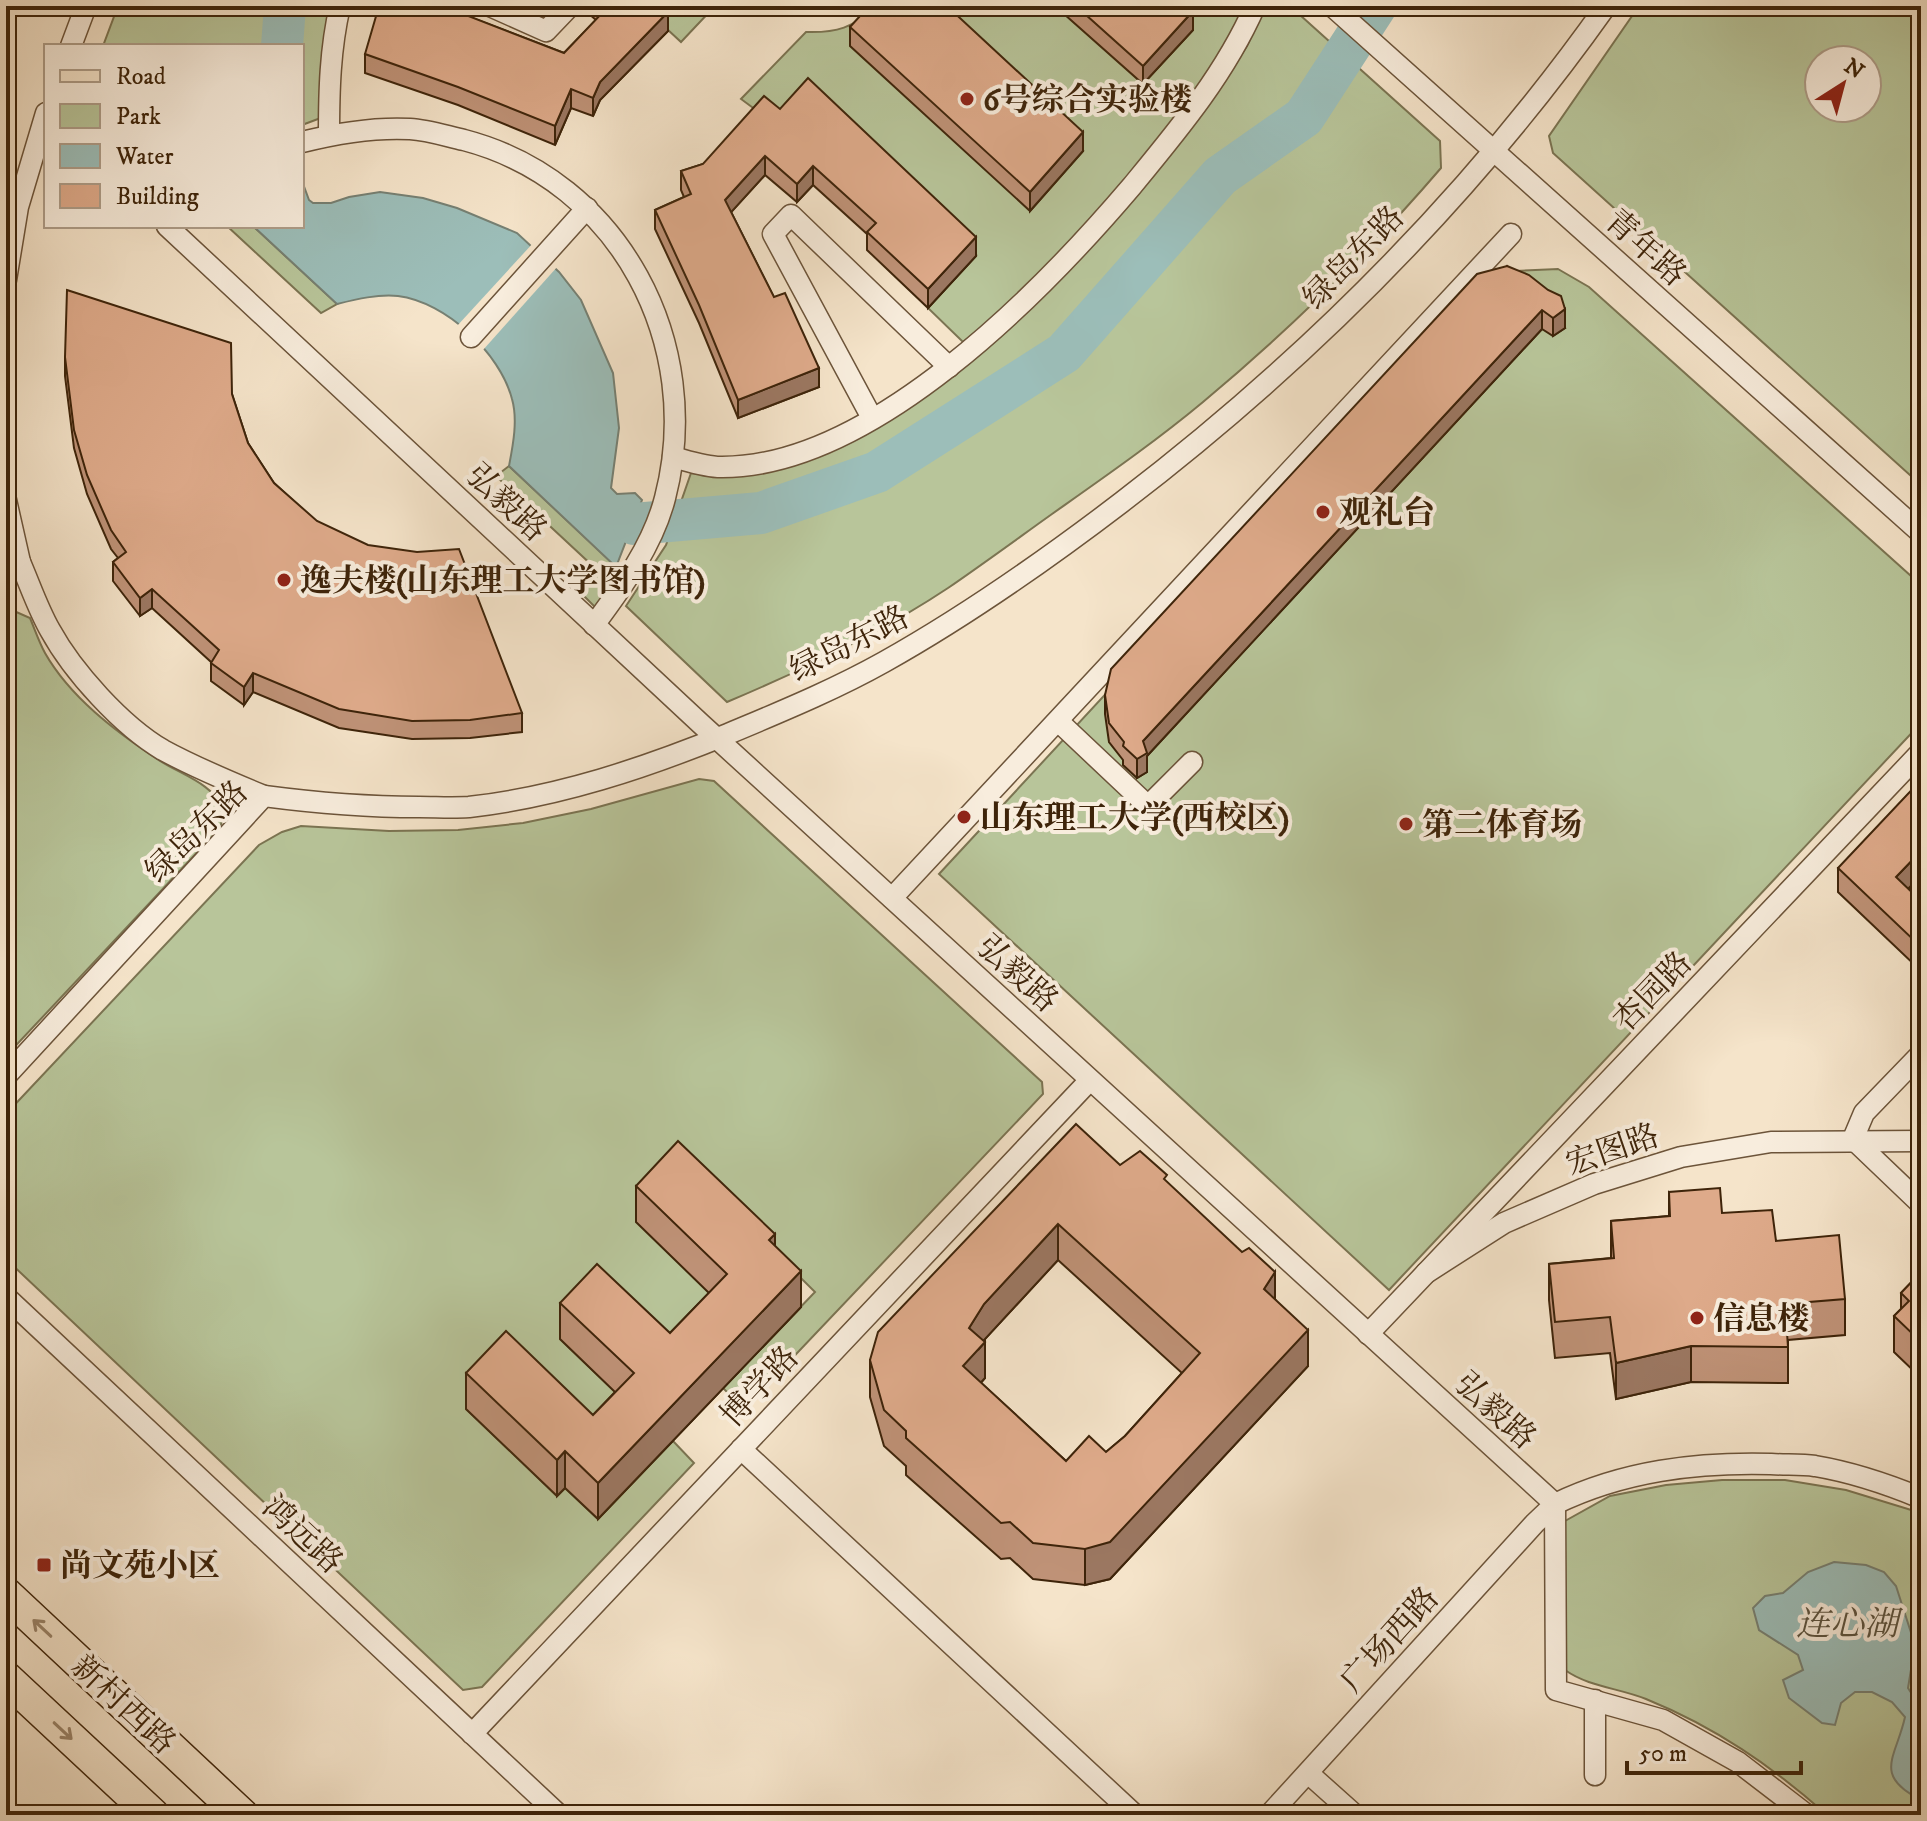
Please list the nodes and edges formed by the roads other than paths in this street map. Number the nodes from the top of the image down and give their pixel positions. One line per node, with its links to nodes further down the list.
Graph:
1 (86, 6): 8 (street)
2 (340, 6): 10 (street)
3 (490, 6): 4 (street)
4 (567, 6)
5 (1255, 6): 18 (street)
6 (1606, 6): 12 (street, 绿岛东路)
7 (1337, 11): 12 (street, 青年路)
8 (72, 44)
9 (44, 120): 16 (street)
10 (329, 135): 11 (street); 13 (street)
11 (304, 141)
12 (1493, 150): 22 (street, 青年路); 26 (street, 绿岛东路)
13 (587, 208): 17 (street); 20 (street)
14 (169, 228): 24 (street, 弘毅路)
15 (1511, 234): 25 (street)
16 (6, 280)
17 (471, 337)
18 (949, 367): 19 (street); 19 (street)
19 (872, 418): 20 (street)
20 (673, 457): 24 (street)
21 (6, 500): 23 (street)
22 (1921, 533)
23 (13, 570): 29 (street)
24 (594, 625): 26 (street, 弘毅路)
25 (1058, 721): 28 (street); 30 (street)
26 (717, 738): 29 (street, 绿岛东路); 30 (street, 弘毅路)
27 (1921, 752): 37 (street, 杏园路)
28 (1192, 762)
29 (264, 796): 32 (street, 绿岛东路)
30 (892, 898): 33 (street, 弘毅路)
31 (1921, 1054): 34 (street)
32 (6, 1076)
33 (1090, 1080): 39 (street, 弘毅路); 40 (street, 博学路)
34 (1853, 1139): 35 (street, 宏图路); 36 (street); 37 (street, 宏图路)
35 (1921, 1141)
36 (1921, 1204)
37 (1426, 1273): 39 (street, 宏图路)
38 (6, 1297): 46 (street, 鸿远路)
39 (1368, 1334): 42 (street, 弘毅路)
40 (741, 1449): 46 (street, 博学路); 52 (street)
41 (1921, 1498): 42 (street)
42 (1555, 1504): 45 (street); 47 (street, 广场西路)
43 (6, 1594): 50 (main road, 新村西路, one-way to 43)
44 (6, 1678): 49 (main road, 新村西路, one-way to 49)
45 (1595, 1700): 48 (street); 55 (street)
46 (472, 1734): 51 (street, 鸿远路)
47 (1308, 1773): 53 (street, 广场西路); 54 (street)
48 (1595, 1775)
49 (153, 1815)
50 (242, 1815)
51 (559, 1815)
52 (1135, 1815)
53 (1269, 1815)
54 (1355, 1815)
55 (1807, 1815)

